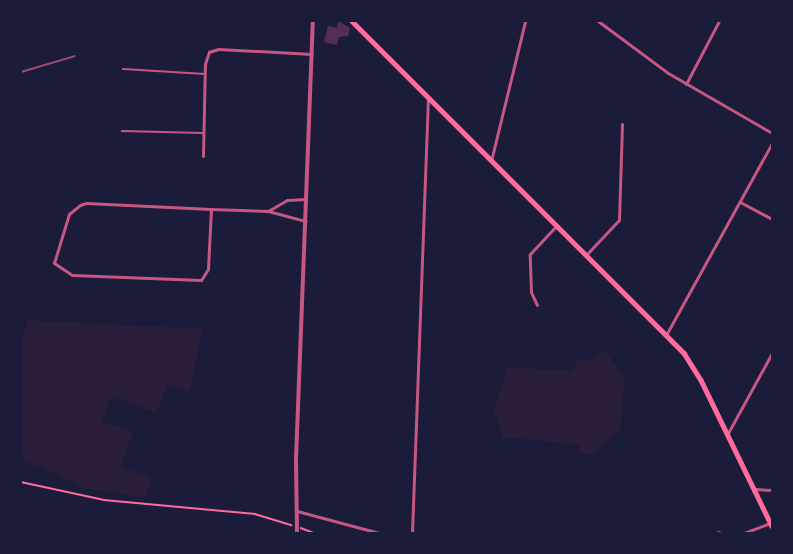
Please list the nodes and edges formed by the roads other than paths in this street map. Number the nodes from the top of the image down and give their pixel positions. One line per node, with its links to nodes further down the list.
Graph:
1 (313, 21): 6 (street)
2 (352, 21): 10 (main road)
3 (525, 21): 18 (street)
4 (598, 21): 9 (street)
5 (719, 21): 9 (street)
6 (312, 54): 8 (street); 19 (street)
7 (123, 69): 8 (lane)
8 (206, 74): 13 (street)
9 (686, 84): 14 (street)
10 (428, 99): 18 (main road); 37 (street)
11 (622, 124): 26 (street)
12 (122, 131): 13 (lane)
13 (204, 133): 17 (street)
14 (772, 133)
15 (772, 143): 16 (street)
16 (770, 151): 20 (street)
17 (203, 156)
18 (492, 161): 25 (main road)
19 (307, 199): 22 (street); 24 (street)
20 (740, 202): 23 (street); 28 (street)
21 (211, 208): 21 (street); 22 (street)
22 (268, 211): 24 (street)
23 (772, 219)
24 (306, 220): 33 (street)
25 (556, 226): 26 (main road); 27 (street)
26 (586, 255): 28 (main road)
27 (537, 304)
28 (666, 335): 30 (main road)
29 (772, 353): 30 (street)
30 (727, 433): 31 (main road)
31 (756, 489): 32 (street); 34 (main road)
32 (772, 490)
33 (296, 511): 35 (street); 36 (street)
34 (771, 524): 38 (street)
35 (297, 533)
36 (379, 533)
37 (412, 533)
38 (744, 533)

